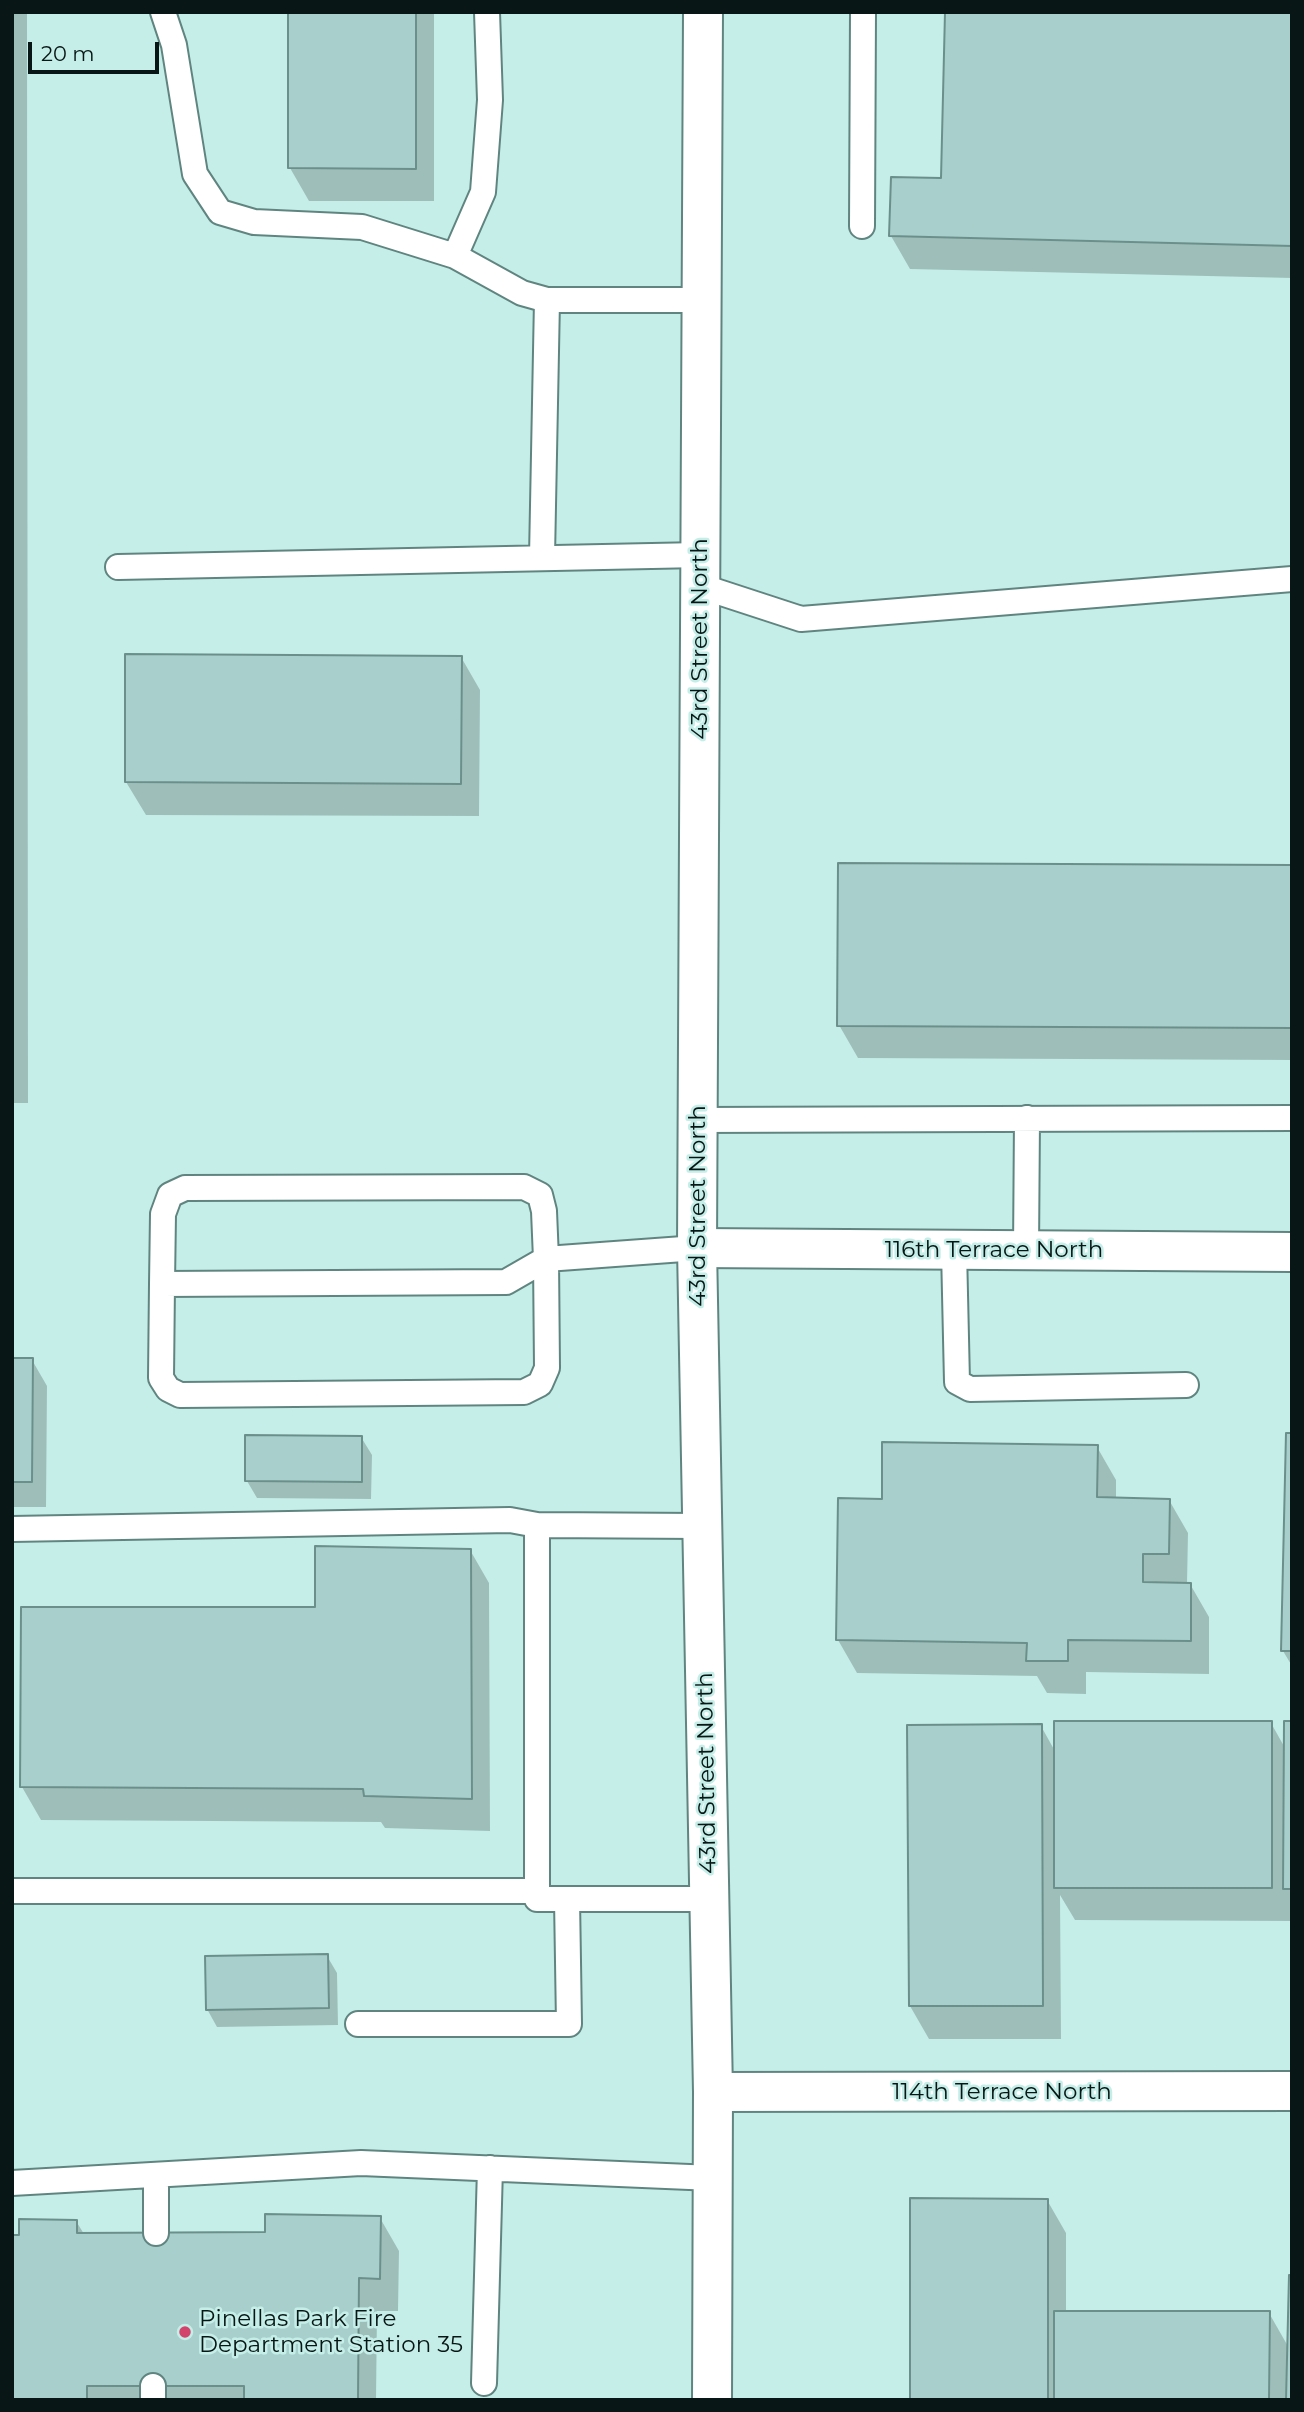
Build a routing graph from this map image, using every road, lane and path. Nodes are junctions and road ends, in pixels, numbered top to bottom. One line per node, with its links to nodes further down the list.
1 (163, 12): 6 (lane)
2 (487, 12): 6 (lane)
3 (704, 12): 8 (street, 43rd Street North)
4 (863, 12): 5 (lane)
5 (862, 226)
6 (455, 256): 7 (lane)
7 (547, 300): 8 (lane); 9 (lane)
8 (702, 300): 11 (street, 43rd Street North)
9 (542, 557): 10 (lane); 11 (lane)
10 (118, 567)
11 (700, 571): 12 (lane); 15 (street, 43rd Street North)
12 (1292, 579)
13 (1027, 1118): 14 (lane); 15 (lane); 18 (lane)
14 (1292, 1118)
15 (697, 1120): 16 (street, 43rd Street North)
16 (696, 1248): 17 (street, 116th Terrace North); 20 (lane); 24 (street, 43rd Street North)
17 (954, 1250): 18 (street, 116th Terrace North); 22 (lane)
18 (1026, 1251): 19 (street, 116th Terrace North)
19 (1292, 1252)
20 (546, 1259): 21 (lane); 21 (lane); 21 (lane)
21 (162, 1284)
22 (1186, 1385)
23 (537, 1525): 24 (lane); 25 (lane); 27 (lane)
24 (702, 1526): 29 (street, 43rd Street North)
25 (12, 1529)
26 (12, 1891): 27 (lane)
27 (537, 1891): 28 (lane)
28 (567, 1899): 29 (lane); 30 (lane)
29 (709, 1899): 32 (street, 43rd Street North)
30 (358, 2024)
31 (1292, 2091): 32 (street, 114th Terrace North)
32 (713, 2092): 35 (street, 43rd Street North)
33 (490, 2168): 34 (lane); 35 (lane); 38 (lane)
34 (156, 2175): 36 (lane); 37 (lane)
35 (713, 2178): 39 (street, 43rd Street North)
36 (12, 2183)
37 (156, 2232)
38 (484, 2383)
39 (712, 2400)

